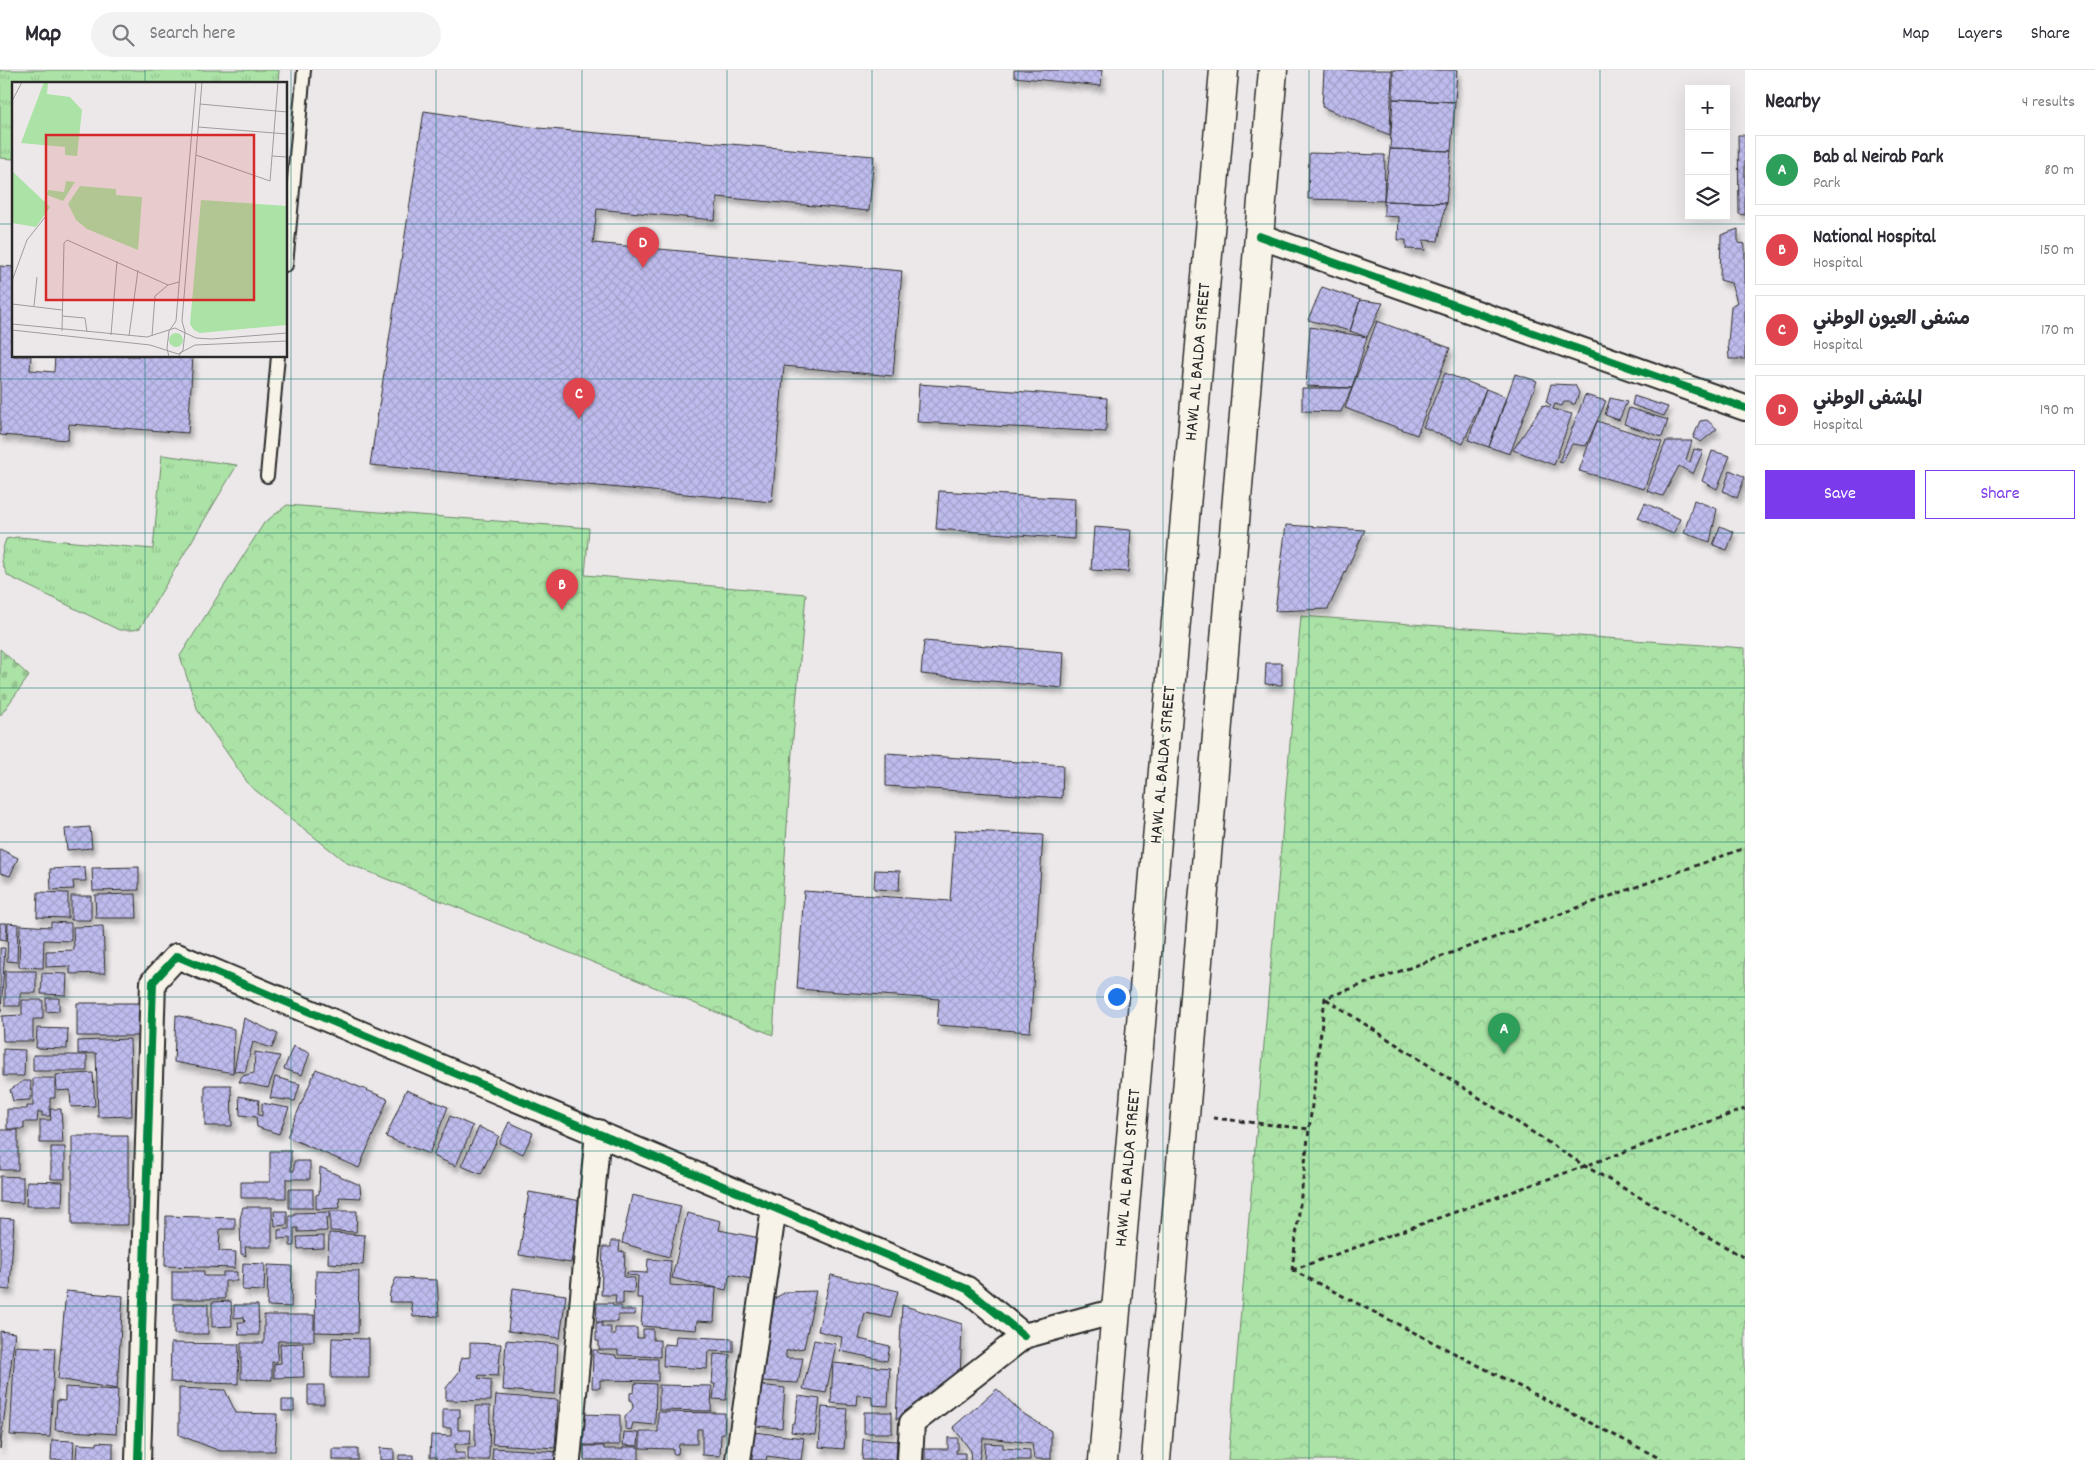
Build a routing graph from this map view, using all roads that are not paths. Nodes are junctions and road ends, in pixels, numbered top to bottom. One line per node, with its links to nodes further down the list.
1 (304, 70): 5 (lane)
2 (1224, 70): 11 (main road, HAWL AL BALDA STREET)
3 (1273, 70): 4 (main road)
4 (1259, 236): 7 (street); 18 (main road)
5 (288, 243)
6 (278, 358): 8 (lane)
7 (1745, 408)
8 (267, 476)
9 (598, 1132): 10 (street); 13 (street); 14 (street)
10 (774, 1207): 12 (street); 15 (street)
11 (1116, 1311): 12 (street); 17 (main road, HAWL AL BALDA STREET)
12 (1024, 1336): 16 (street)
13 (138, 1460)
14 (568, 1460)
15 (738, 1460)
16 (910, 1460)
17 (1104, 1460)
18 (1156, 1460)

